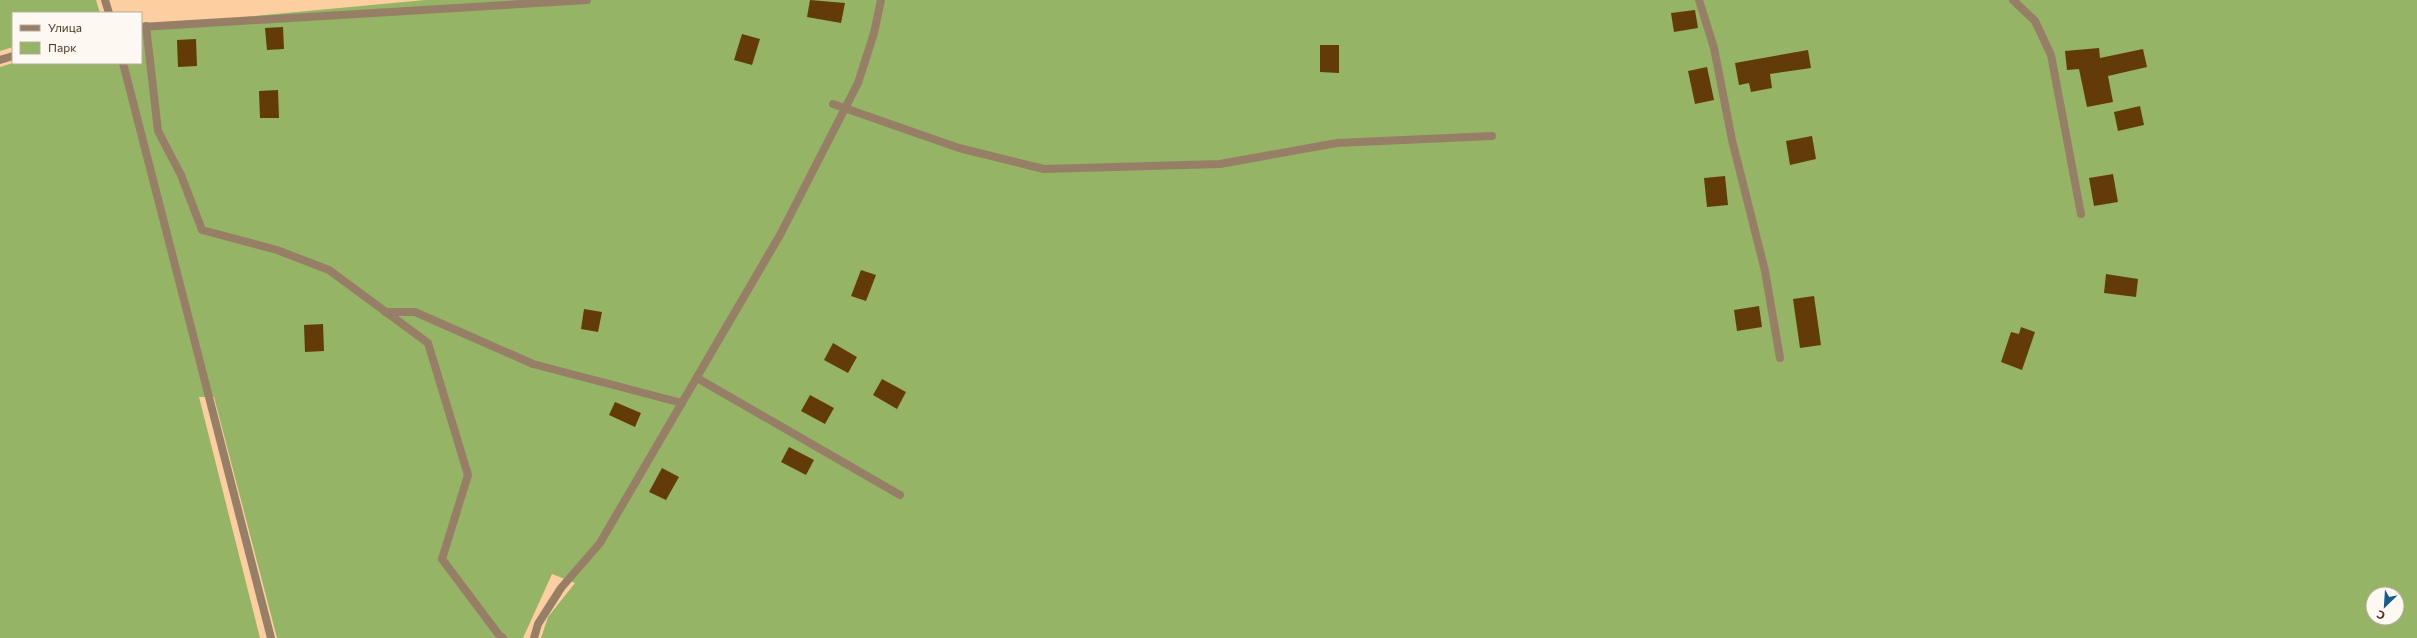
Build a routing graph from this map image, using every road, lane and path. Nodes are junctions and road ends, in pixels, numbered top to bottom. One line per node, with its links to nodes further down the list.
1 (105, 0): 6 (street)
2 (586, 0): 7 (street)
3 (881, 0): 12 (street)
4 (1699, 0): 16 (street)
5 (2013, 0): 14 (street)
6 (109, 12)
7 (144, 26): 15 (street)
8 (12, 56): 9 (street)
9 (0, 60)
10 (123, 64): 20 (street)
11 (833, 104): 12 (street)
12 (845, 109): 13 (street); 17 (street)
13 (1492, 136)
14 (2081, 214)
15 (386, 312): 18 (street); 21 (street)
16 (1780, 358)
17 (696, 378): 18 (street); 19 (street)
18 (682, 403): 22 (street)
19 (900, 495)
20 (271, 638)
21 (503, 638)
22 (534, 638)

